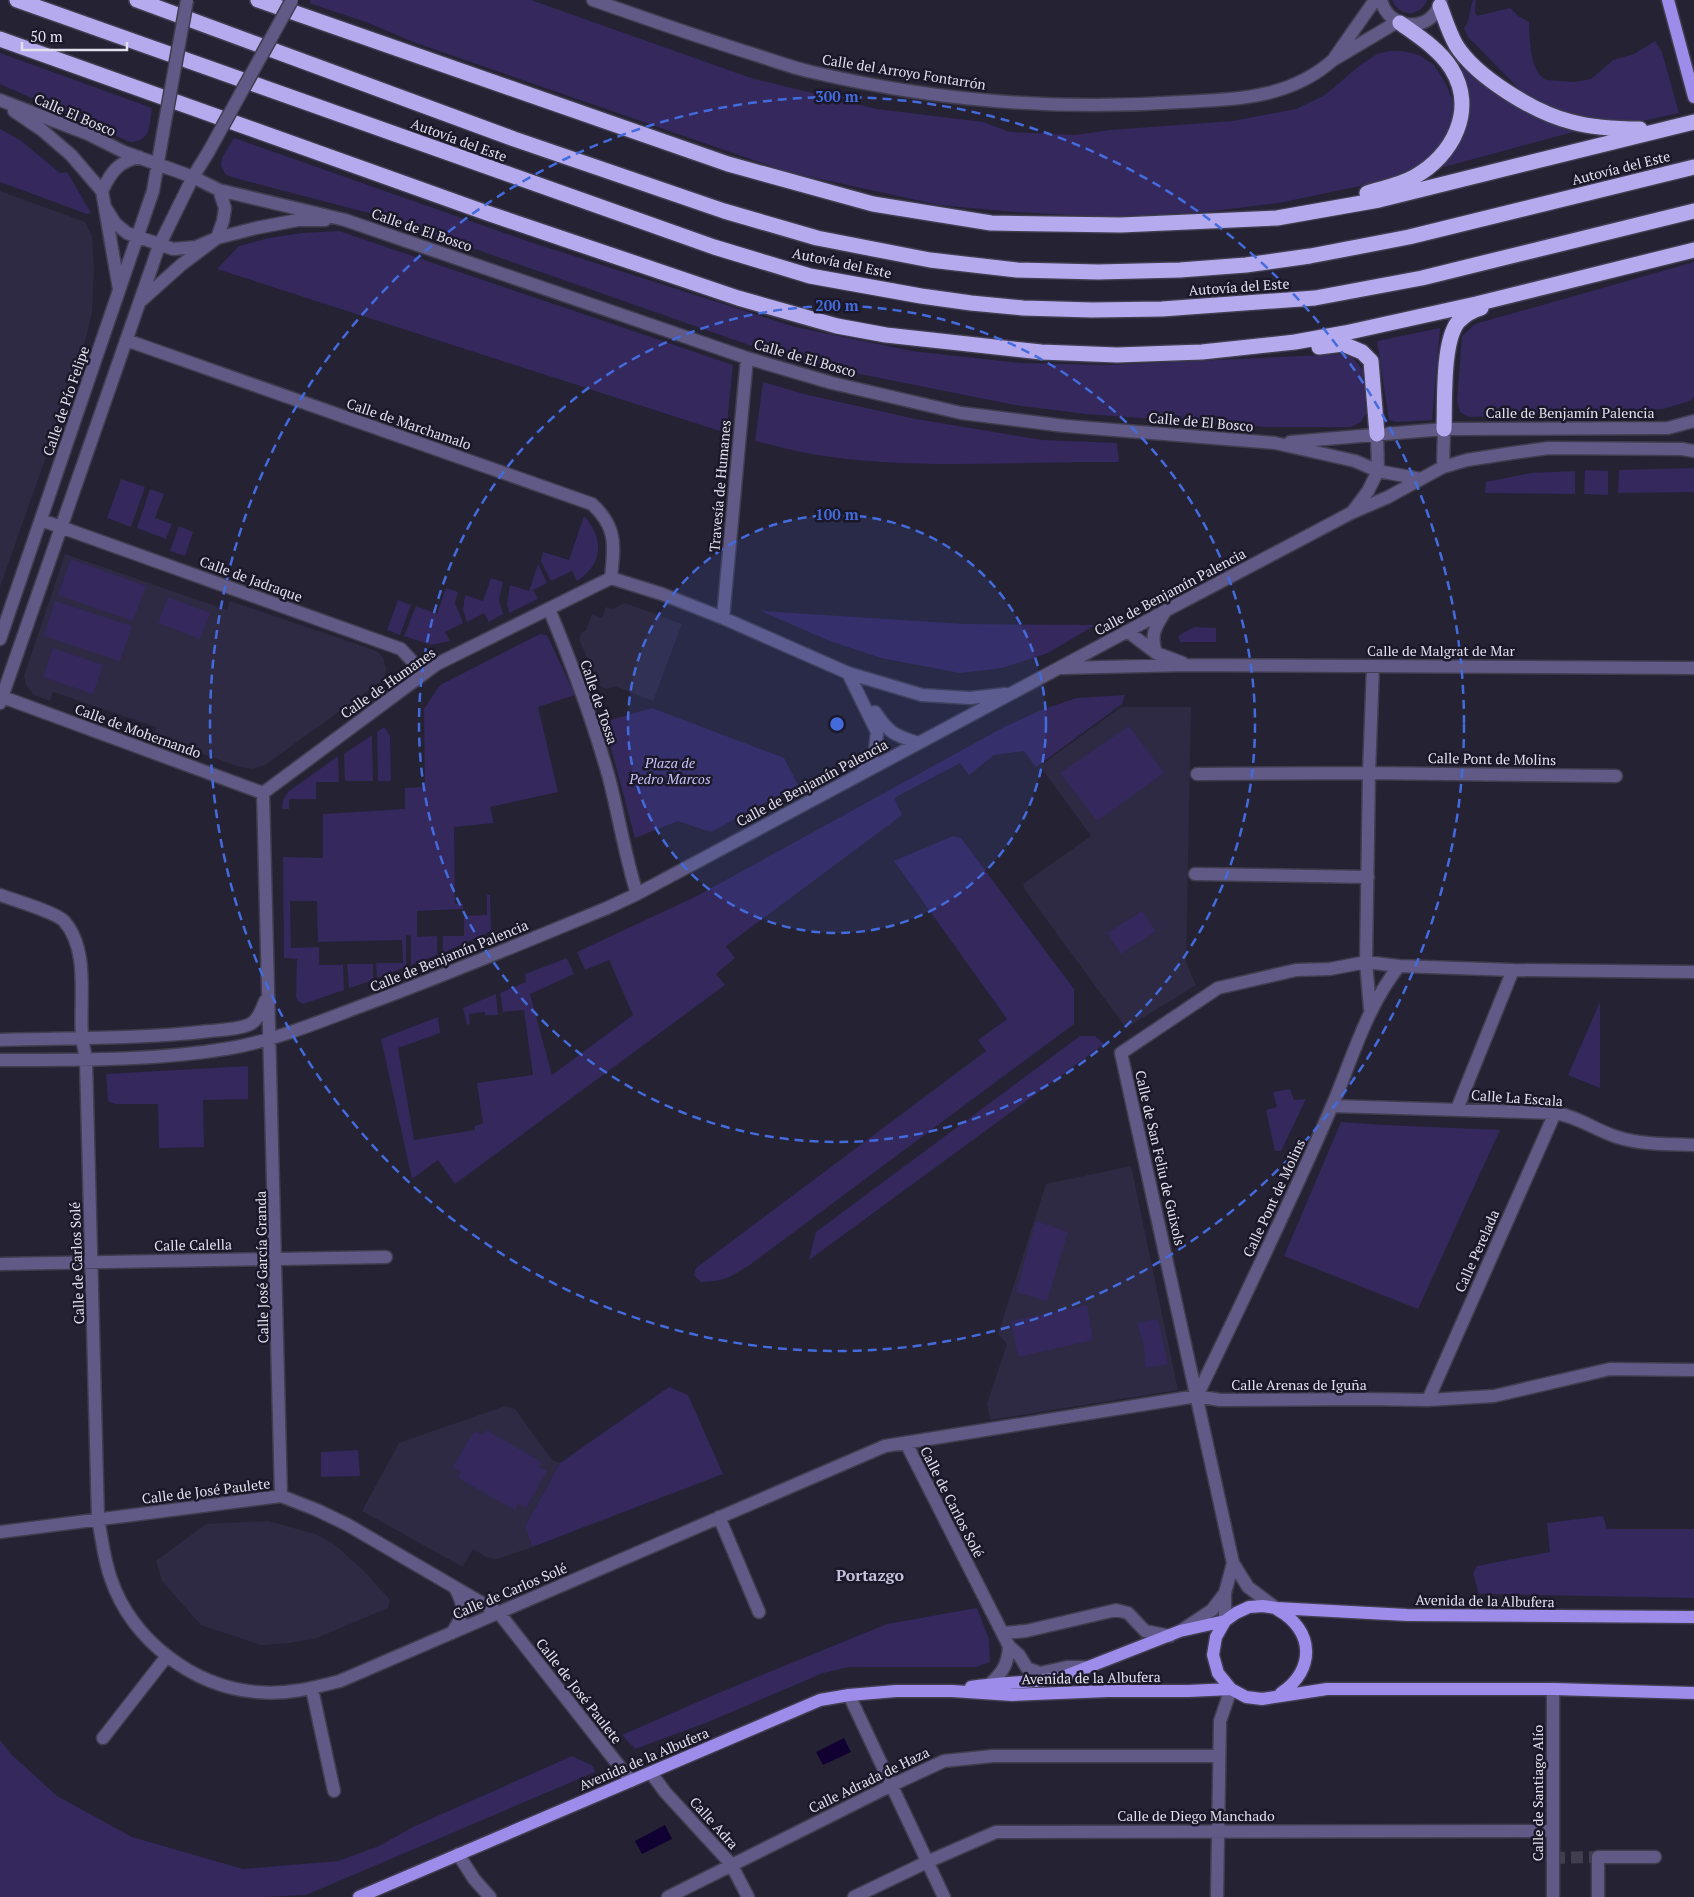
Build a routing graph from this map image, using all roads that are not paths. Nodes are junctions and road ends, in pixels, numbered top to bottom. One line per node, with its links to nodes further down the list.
1 (16, 0): 25 (highway, Autovía del Este)
2 (137, 0): 20 (highway, Autovía del Este)
3 (187, 0): 19 (street, Calle de Pío Felipe, bridge)
4 (258, 0): 26 (highway)
5 (292, 0): 21 (street, bridge)
6 (593, 0): 13 (street, Calle del Arroyo Fontarrón)
7 (1375, 0): 13 (street, Calle del Arroyo Fontarrón)
8 (1381, 0): 11 (street)
9 (1668, 0): 14 (main road)
10 (1440, 3): 11 (street); 17 (highway)
11 (1399, 22): 13 (street, Calle del Arroyo Fontarrón); 26 (highway)
12 (0, 39): 36 (highway)
13 (1333, 60)
14 (1694, 97)
15 (0, 100): 18 (street, Calle El Bosco); 22 (street, Calle El Bosco)
16 (1694, 122): 17 (highway)
17 (1661, 130): 26 (highway)
18 (139, 157): 19 (street); 22 (street)
19 (158, 164): 21 (street); 28 (street, Calle de Pío Felipe)
20 (1694, 166)
21 (193, 177): 23 (street); 30 (street)
22 (102, 190): 24 (street, Calle de Pío Felipe)
23 (219, 190): 27 (street, Calle de El Bosco); 29 (street)
24 (105, 207): 28 (street, Calle de Pío Felipe); 33 (street, Calle de Pío Felipe)
25 (1694, 210)
26 (1277, 218)
27 (345, 220): 29 (street, Calle de El Bosco); 37 (street, Calle de El Bosco)
28 (137, 237): 30 (street, Calle de Pío Felipe); 33 (street, Calle de Pío Felipe)
29 (217, 238): 30 (street, Calle de Pío Felipe); 34 (street)
30 (159, 246): 34 (street)
31 (1694, 250): 32 (highway)
32 (1593, 276): 36 (highway); 39 (highway)
33 (119, 291): 47 (street, Calle de Pío Felipe)
34 (141, 300): 35 (street)
35 (126, 340): 48 (street); 49 (street, Calle de Marchamalo)
36 (1202, 352): 40 (highway)
37 (748, 358): 41 (street, Calle de El Bosco); 52 (street, Travesía de Humanes)
38 (1694, 421): 39 (street, Calle de Benjamín Palencia)
39 (1444, 429): 40 (street, Calle de Benjamín Palencia); 43 (street)
40 (1377, 434): 41 (street, Calle de El Bosco); 44 (street, Calle de Benjamín Palencia)
41 (1275, 443): 44 (street, Calle de El Bosco)
42 (1694, 451): 43 (street, Calle de Benjamín Palencia)
43 (1443, 467): 45 (street, Calle de Benjamín Palencia)
44 (1378, 471): 45 (street); 46 (street, Calle de Benjamín Palencia)
45 (1421, 479): 46 (street, Calle de Benjamín Palencia)
46 (1351, 513): 51 (street, Calle de Benjamín Palencia)
47 (41, 520): 48 (street); 54 (street, Calle de Pío Felipe)
48 (61, 528): 60 (street, Calle de Jadraque); 63 (street)
49 (611, 578): 50 (street, Calle de Humanes); 52 (street)
50 (549, 609): 60 (street, Calle de Humanes); 72 (street, Calle de Tossa)
51 (1167, 610): 53 (street, Calle de Benjamín Palencia); 55 (street)
52 (723, 618): 61 (street)
53 (1127, 632): 55 (street); 58 (street, Calle de Benjamín Palencia)
54 (0, 639)
55 (1156, 653): 56 (street)
56 (1187, 665): 57 (street, Calle de Malgrat de Mar); 58 (street, Calle de Malgrat de Mar)
57 (1373, 666): 59 (street, Calle de Malgrat de Mar); 66 (street, Calle Pont de Molins)
58 (1059, 668): 62 (street, Calle de Benjamín Palencia)
59 (1694, 668)
60 (423, 673): 69 (street, Calle de Humanes)
61 (848, 673): 62 (street); 64 (street); 65 (street)
62 (1012, 693): 64 (street, Calle de Benjamín Palencia)
63 (1, 699): 69 (street, Calle de Mohernando)
64 (918, 743): 65 (street, Calle de Benjamín Palencia)
65 (862, 773): 72 (street, Calle de Benjamín Palencia)
66 (1369, 773): 67 (street, Calle Pont de Molins); 68 (street, Calle Pont de Molins); 71 (street, Calle Pont de Molins)
67 (1197, 774)
68 (1616, 776)
69 (264, 792): 78 (street)
70 (1195, 874): 71 (street)
71 (1368, 877): 74 (street, Calle Pont de Molins)
72 (637, 894): 82 (street, Calle de Benjamín Palencia)
73 (0, 895): 81 (street, Calle de Carlos Solé)
74 (1366, 962): 75 (street, Calle de San Feliu de Guixols); 79 (street, Calle Pont de Molins); 95 (street, Calle de San Feliu de Guixols)
75 (1399, 966): 76 (street); 79 (street, Calle Pont de Molins)
76 (1513, 970): 77 (street); 87 (street)
77 (1694, 972)
78 (268, 994): 80 (street); 82 (street)
79 (1370, 1010): 86 (street, Calle Pont de Molins)
80 (251, 1024): 81 (street); 82 (street)
81 (82, 1037): 83 (street); 85 (street, Calle de Carlos Solé)
82 (269, 1038): 85 (street, Calle de Benjamín Palencia); 91 (street, Calle José García Granda)
83 (0, 1040)
84 (0, 1060): 85 (street, Calle de Benjamín Palencia)
85 (86, 1060): 92 (street, Calle de Carlos Solé)
86 (1332, 1106): 87 (street, Calle La Escala); 95 (street, Calle Pont de Molins)
87 (1456, 1109): 88 (street, Calle La Escala)
88 (1554, 1113): 89 (street, Calle La Escala); 96 (street, Calle Perelada)
89 (1694, 1146)
90 (386, 1257): 91 (street, Calle Calella)
91 (277, 1258): 92 (street, Calle Calella); 98 (street, Calle José García Granda)
92 (92, 1262): 93 (street, Calle Calella); 100 (street, Calle de Carlos Solé)
93 (0, 1264)
94 (1694, 1370): 96 (street, Calle Arenas de Iguña)
95 (1197, 1396): 96 (street, Calle Arenas de Iguña); 97 (street, Calle Arenas de Iguña); 102 (street, Calle de San Feliu de Guixols)
96 (1428, 1400)
97 (906, 1443): 99 (street, Calle de Carlos Solé); 111 (street, Calle de Carlos Solé)
98 (281, 1496): 100 (street, Calle de José Paulete); 103 (street, Calle de José Paulete)
99 (719, 1517): 106 (street); 107 (street, Calle de Carlos Solé)
100 (98, 1519): 101 (street, Calle de José Paulete); 114 (street, Calle de Carlos Solé)
101 (0, 1532)
102 (1233, 1562): 104 (street, Calle de San Feliu de Guixols); 105 (street, Calle de San Feliu de Guixols)
103 (453, 1586): 107 (street, Calle de José Paulete); 110 (street)
104 (1225, 1593): 109 (street, Calle de San Feliu de Guixols); 112 (street, Calle de San Feliu de Guixols)
105 (1276, 1608): 108 (main road, Avenida de la Albufera); 109 (main road, Avenida de la Albufera); 123 (main road)
106 (759, 1612)
107 (499, 1613): 110 (street, Calle de Carlos Solé); 127 (street, Calle de José Paulete)
108 (1694, 1617)
109 (1225, 1621): 112 (main road, Avenida de la Albufera); 118 (main road)
110 (452, 1633): 117 (street, Calle de Carlos Solé)
111 (1002, 1633): 112 (street); 113 (street, Calle de Carlos Solé)
112 (1175, 1634): 115 (main road, Avenida de la Albufera)
113 (1009, 1646): 115 (street, Calle de Carlos Solé); 116 (street)
114 (167, 1656): 117 (street, Calle de Carlos Solé); 124 (street)
115 (1092, 1666): 116 (main road, Avenida de la Albufera)
116 (990, 1684): 120 (main road, Avenida de la Albufera)
117 (312, 1688): 129 (street)
118 (1231, 1689): 120 (main road, Avenida de la Albufera); 123 (main road, Avenida de la Albufera); 125 (street)
119 (1553, 1689): 121 (main road, Avenida de la Albufera); 123 (main road, Avenida de la Albufera); 131 (street, Calle de Santiago Alío)
120 (952, 1691): 122 (main road, Avenida de la Albufera)
121 (1694, 1693)
122 (849, 1695): 126 (main road, Avenida de la Albufera); 128 (street)
123 (1279, 1695)
124 (103, 1738)
125 (1219, 1756): 128 (street, Calle Adrada de Haza); 130 (street)
126 (651, 1773): 127 (main road, Avenida de la Albufera); 135 (street, Calle Adra)
127 (631, 1781): 132 (main road, Avenida de la Albufera)
128 (892, 1785): 134 (street); 135 (street, Calle Adrada de Haza)
129 (334, 1791)
130 (1219, 1831): 131 (street, Calle de Diego Manchado); 134 (street, Calle de Diego Manchado); 142 (street)
131 (1553, 1831): 143 (street, Calle de Santiago Alío)
132 (458, 1854): 136 (main road, Avenida de la Albufera); 137 (street)
133 (1655, 1856): 144 (street)
134 (927, 1862): 140 (street, Calle de Diego Manchado); 141 (street)
135 (731, 1864): 138 (street, Calle Adrada de Haza); 139 (street, Calle Adra)
136 (359, 1897)
137 (490, 1897)
138 (668, 1897)
139 (748, 1897)
140 (854, 1897)
141 (944, 1897)
142 (1216, 1897)
143 (1553, 1897)
144 (1598, 1897)

